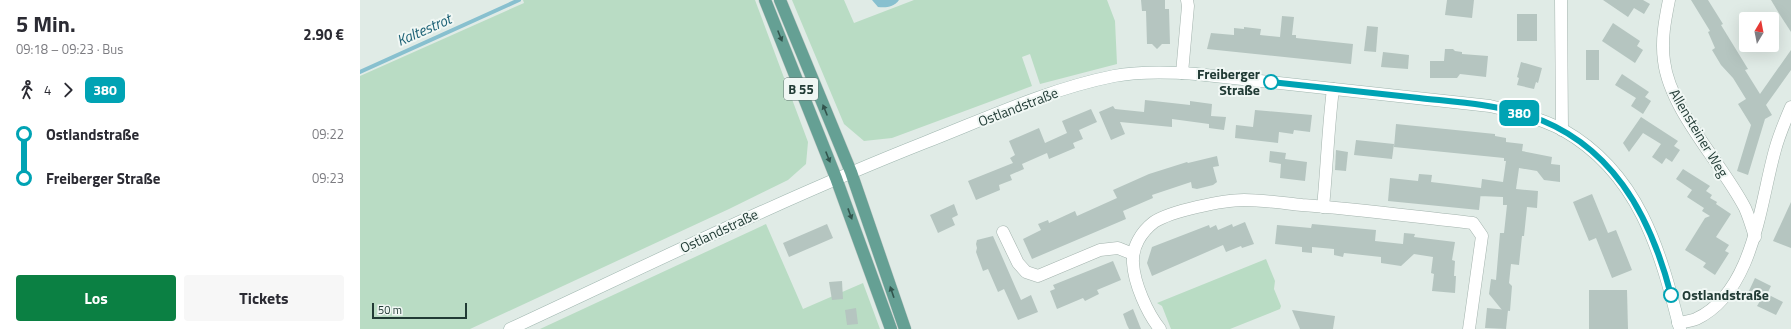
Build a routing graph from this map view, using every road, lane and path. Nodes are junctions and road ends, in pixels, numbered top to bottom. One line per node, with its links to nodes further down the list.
1 (765, 0): 11 (main road, B 55, one-way to 11)
2 (780, 0): 10 (main road, B 55, one-way to 2)
3 (1187, 0): 6 (street)
4 (1561, 0): 9 (street)
5 (1669, 0): 14 (street, Allensteiner Weg)
6 (1182, 73): 7 (street, Ostlandstraße); 10 (street, Ostlandstraße)
7 (1333, 89): 9 (street, Ostlandstraße); 12 (street)
8 (1791, 107): 14 (street)
9 (1562, 130): 16 (street, Ostlandstraße)
10 (851, 172): 11 (street, Ostlandstraße); 19 (main road, B 55, one-way to 10)
11 (836, 178): 17 (street, Ostlandstraße); 18 (main road, B 55, one-way to 18)
12 (1323, 207): 15 (street); 21 (street)
13 (1003, 232): 15 (street)
14 (1755, 237): 16 (street)
15 (1132, 254): 20 (street)
16 (1679, 326)
17 (510, 329)
18 (891, 329)
19 (905, 329)
20 (1160, 329)
21 (1469, 329)

